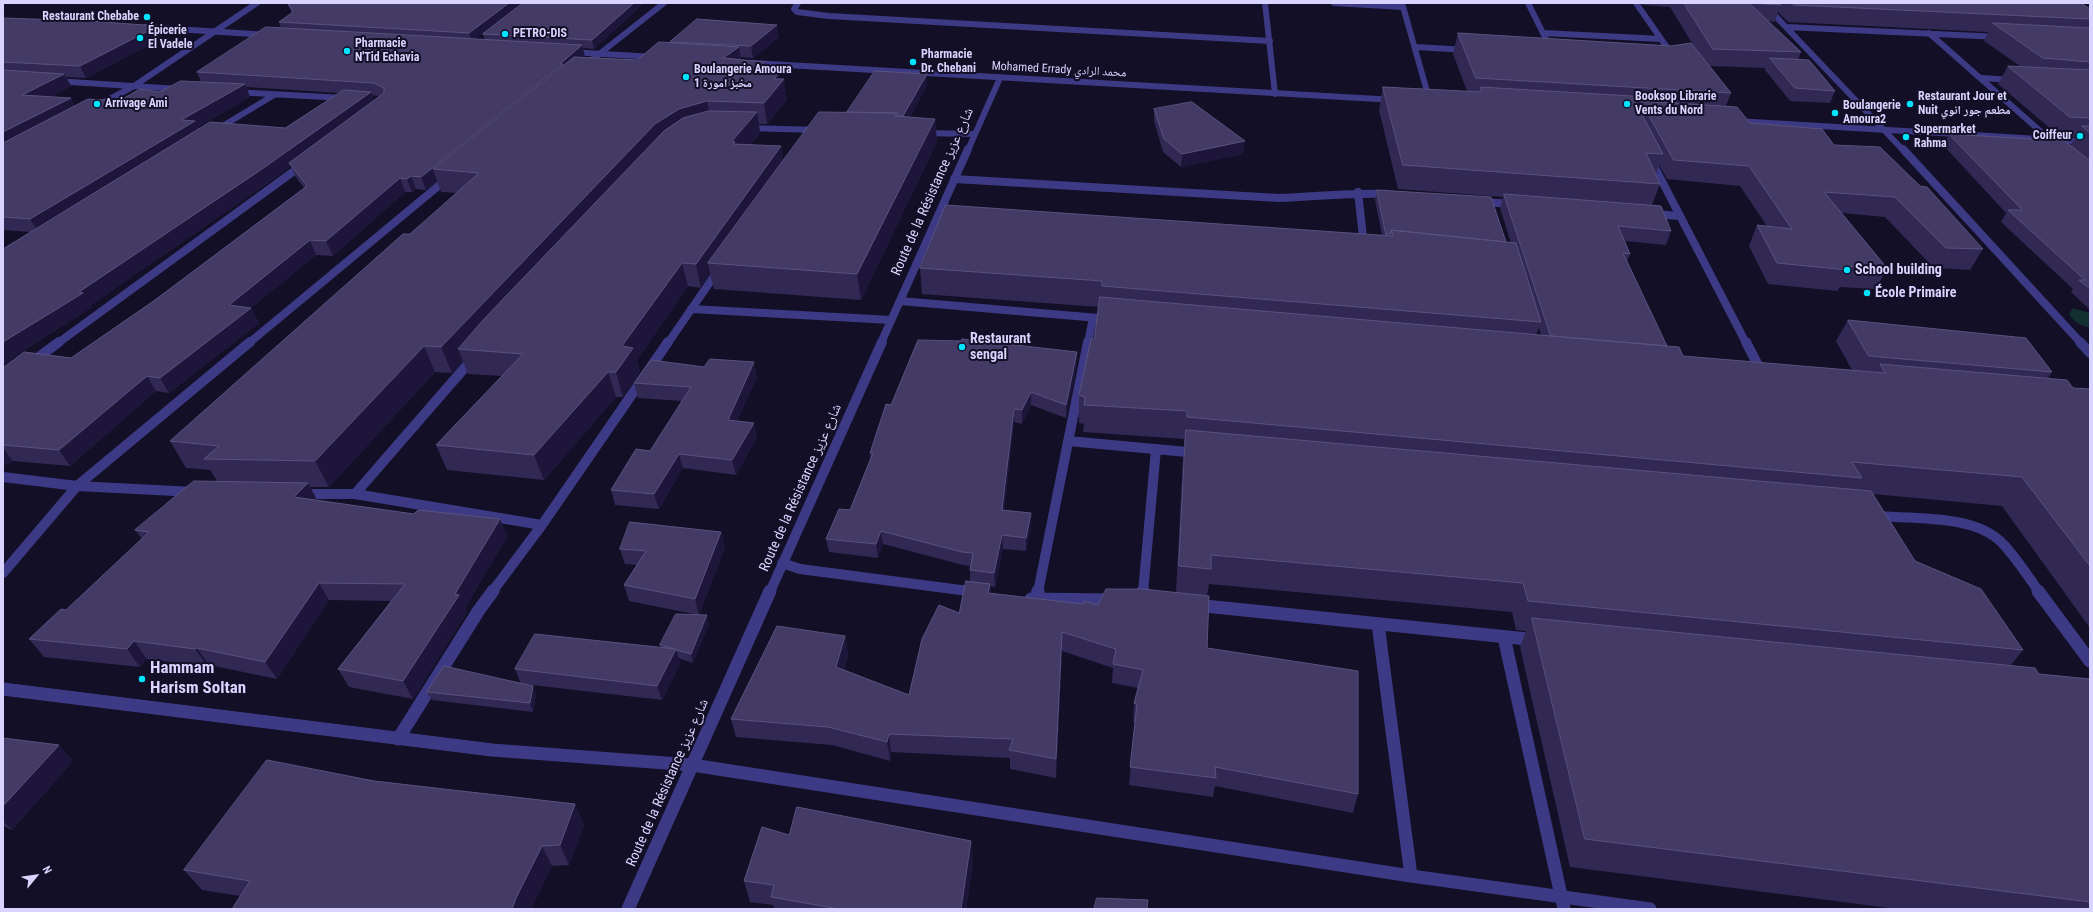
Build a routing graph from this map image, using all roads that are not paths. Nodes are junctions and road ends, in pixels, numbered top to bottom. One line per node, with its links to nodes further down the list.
1 (257, 3): 12 (street)
2 (664, 3): 23 (street)
3 (798, 3): 18 (street)
4 (1265, 3): 18 (street)
5 (1334, 3): 9 (street)
6 (1528, 3): 13 (street)
7 (1636, 3): 17 (street)
8 (1763, 3): 11 (street)
9 (1403, 5): 20 (street)
10 (136, 27): 12 (street)
11 (1786, 27): 14 (street); 45 (street)
12 (214, 32): 15 (street); 32 (street)
13 (1543, 33): 17 (street); 19 (street)
14 (1929, 33): 16 (street); 29 (street)
15 (274, 35)
16 (2006, 37)
17 (1660, 39): 25 (street)
18 (1270, 41): 35 (street)
19 (1549, 44)
20 (1416, 47): 21 (street); 40 (street)
21 (1478, 51)
22 (559, 52): 23 (street)
23 (598, 54): 24 (street); 27 (street)
24 (661, 58)
25 (1668, 62)
26 (748, 63): 28 (street, Mohamed Errady محمد الرادي)
27 (574, 74)
28 (1000, 78): 35 (street, Mohamed Errady محمد الرادي); 47 (street, Route de la Résistance شارع عزيز)
29 (1981, 78): 31 (street); 49 (street)
30 (47, 80): 32 (street)
31 (2020, 80)
32 (134, 86): 33 (street); 42 (street)
33 (188, 89)
34 (227, 92): 36 (street)
35 (1275, 94): 38 (street, Mohamed Errady محمد الرادي)
36 (274, 95): 37 (street); 48 (street)
37 (354, 99)
38 (1399, 101)
39 (1422, 102): 40 (street)
40 (1430, 102): 41 (street)
41 (1438, 103)
42 (86, 112)
43 (1732, 120): 45 (street)
44 (735, 128): 50 (street)
45 (1882, 128): 49 (street); 71 (street)
46 (911, 132): 47 (street)
47 (974, 134): 56 (street, Route de la Résistance شارع عزيز)
48 (206, 136)
49 (2050, 140): 51 (street); 52 (street)
50 (808, 142)
51 (2090, 142)
52 (2062, 149)
53 (1648, 155): 62 (street)
54 (312, 157): 72 (street)
55 (457, 171): 78 (street)
56 (954, 179): 57 (street); 65 (street, Route de la Résistance شارع عزيز)
57 (1358, 192): 58 (street); 63 (street)
58 (1398, 195)
59 (1470, 201): 60 (street)
60 (1524, 205)
61 (1641, 213): 62 (street)
62 (1680, 216): 73 (street)
63 (1364, 248)
64 (726, 259): 66 (street)
65 (900, 301): 67 (street); 68 (street, Route de la Résistance شارع عزيز)
66 (691, 309): 68 (street); 83 (street)
67 (1093, 318): 69 (street); 74 (street)
68 (891, 320): 84 (street, Route de la Résistance شارع عزيز)
69 (1117, 320)
70 (481, 348): 81 (street)
71 (2090, 354)
72 (22, 369)
73 (1764, 376)
74 (1068, 441): 75 (street); 88 (street)
75 (1156, 449): 76 (street); 88 (street)
76 (1212, 454)
77 (3, 477): 78 (street)
78 (77, 486): 79 (street); 85 (street)
79 (204, 492)
80 (291, 493): 81 (street)
81 (355, 494): 83 (street)
82 (1868, 515): 93 (street)
83 (542, 525): 95 (street)
84 (782, 563): 86 (street); 96 (street, Route de la Résistance شارع عزيز)
85 (3, 573)
86 (989, 593)
87 (1020, 598): 88 (street)
88 (1036, 600)
89 (1181, 604): 90 (street)
90 (1378, 624): 91 (street); 97 (street)
91 (1504, 637): 92 (street); 98 (street)
92 (1551, 642)
93 (2090, 661)
94 (3, 689): 95 (street)
95 (398, 739): 96 (street)
96 (692, 766): 97 (street); 99 (street, Route de la Résistance شارع عزيز)
97 (1411, 876): 98 (street)
98 (1563, 903): 100 (street)
99 (628, 909)
100 (1650, 909)

